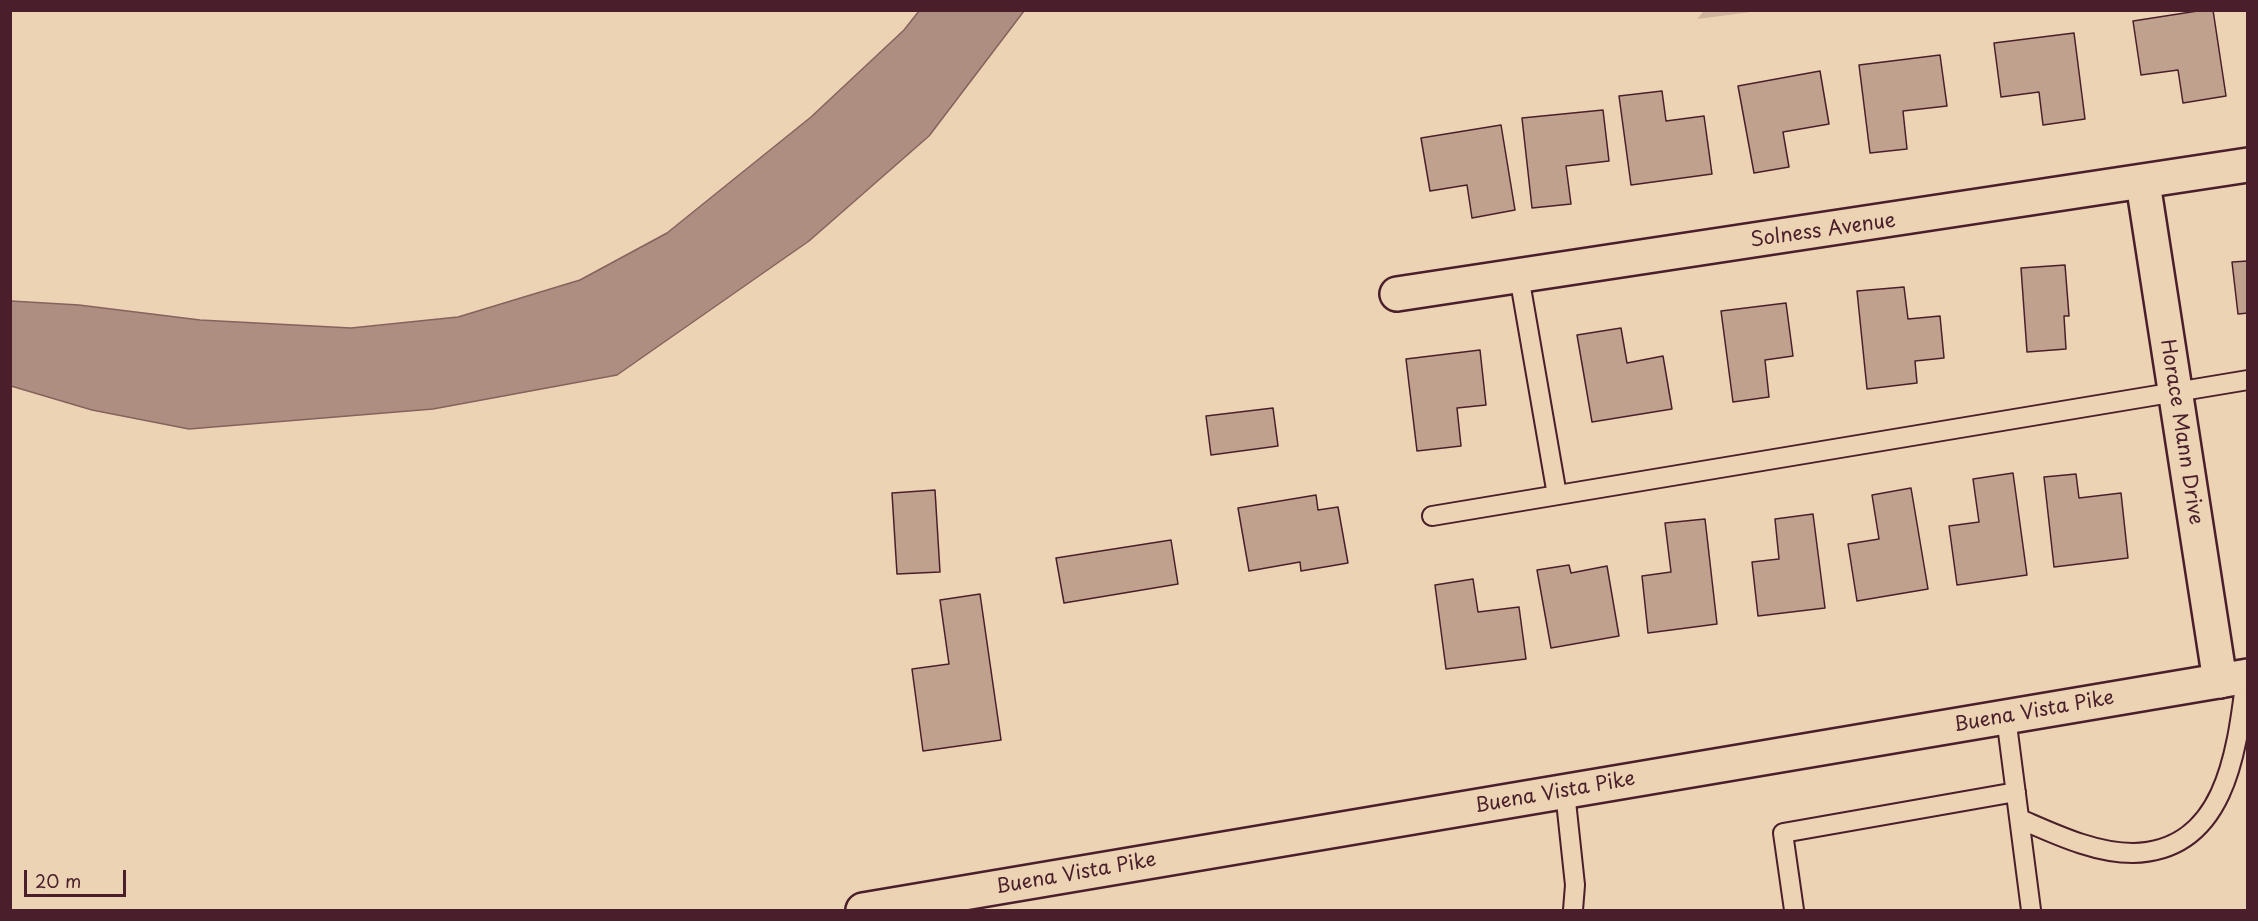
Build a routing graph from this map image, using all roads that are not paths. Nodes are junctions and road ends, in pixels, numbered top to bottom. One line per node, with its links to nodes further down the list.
1 (2247, 165): 2 (main road, Solness Avenue)
2 (2143, 183): 3 (main road, Solness Avenue); 6 (main road, Horace Mann Drive)
3 (1519, 276): 4 (main road, Solness Avenue); 7 (lane)
4 (1397, 294)
5 (2247, 381): 6 (lane)
6 (2175, 392): 7 (lane); 9 (main road, Horace Mann Drive)
7 (1557, 495): 8 (lane)
8 (1432, 516)
9 (2238, 678): 10 (main road, Buena Vista Pike); 13 (lane)
10 (2006, 717): 11 (main road, Buena Vista Pike); 12 (lane)
11 (1565, 792): 14 (main road, Buena Vista Pike); 15 (lane)
12 (2016, 792): 13 (lane); 16 (lane)
13 (2020, 819): 17 (lane)
14 (863, 910)
15 (1573, 910)
16 (1794, 910)
17 (2031, 910)

